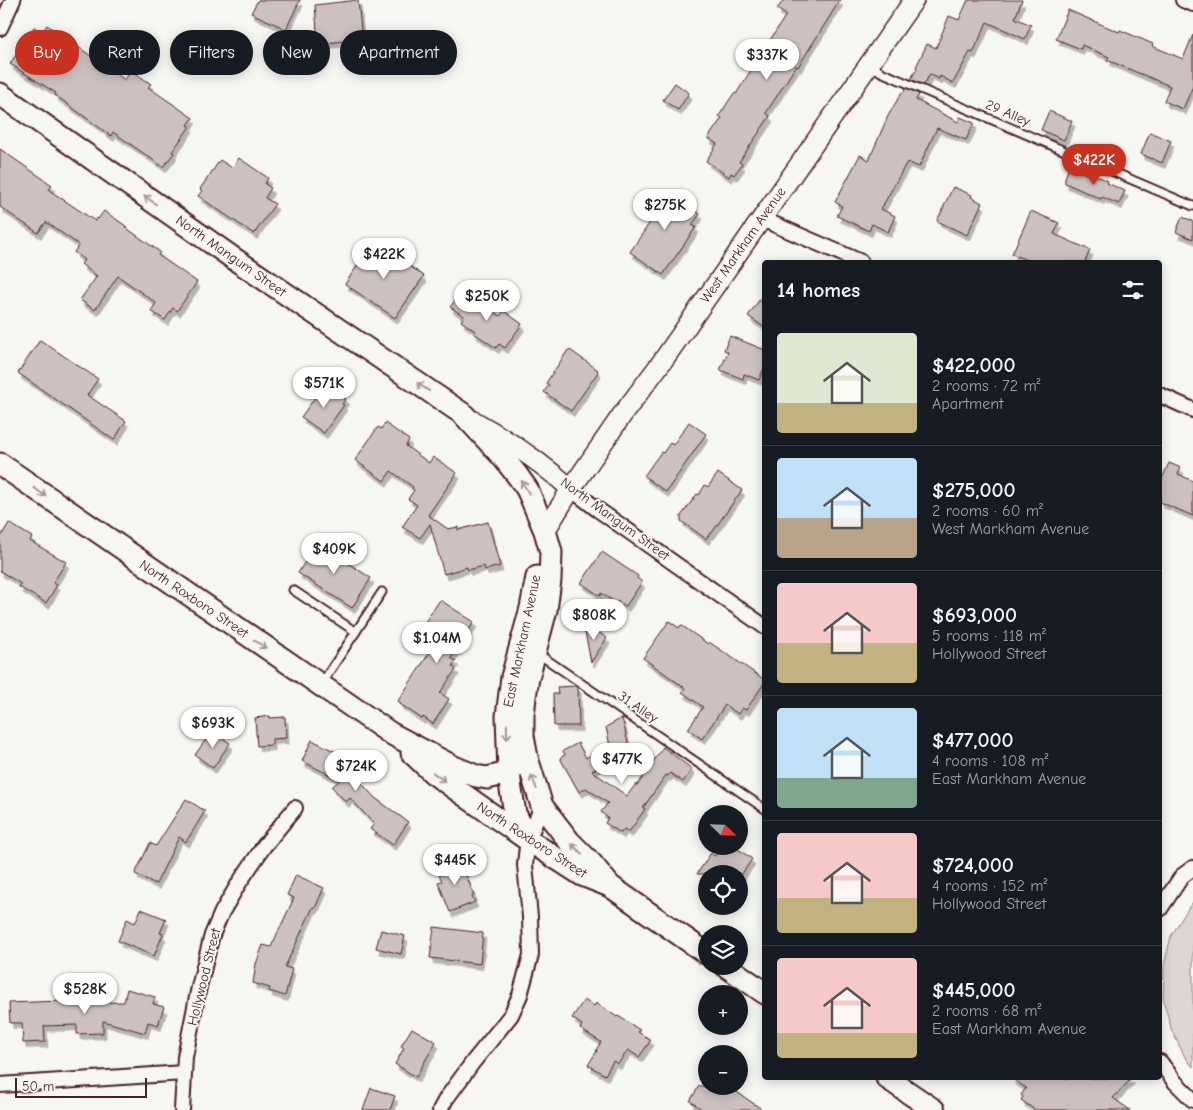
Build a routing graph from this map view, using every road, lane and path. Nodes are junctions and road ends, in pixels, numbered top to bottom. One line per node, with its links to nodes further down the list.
1 (13, 0): 5 (street)
2 (914, 0): 6 (street, West Markham Avenue)
3 (1184, 0): 4 (street)
4 (1193, 4)
5 (0, 28)
6 (869, 64): 8 (lane, 29 Alley); 9 (street, West Markham Avenue)
7 (0, 94): 13 (main road, North Mangum Street, one-way to 7)
8 (1193, 206)
9 (762, 219): 10 (street); 15 (street, West Markham Avenue)
10 (856, 260)
11 (1162, 396): 12 (street)
12 (1193, 410)
13 (464, 414): 15 (street, North Mangum Street); 16 (main road, North Mangum Street, one-way to 13)
14 (0, 464): 22 (main road, North Roxboro Street, one-way to 22)
15 (571, 489): 16 (street, East Markham Avenue); 19 (street, North Mangum Street)
16 (545, 531): 21 (main road, East Markham Avenue)
17 (293, 590): 20 (lane)
18 (382, 592): 20 (lane)
19 (762, 625)
20 (356, 632): 22 (lane)
21 (528, 649): 24 (main road, East Markham Avenue); 25 (main road, East Markham Avenue, one-way to 25); 27 (lane, 31 Alley)
22 (320, 685): 23 (main road, North Roxboro Street)
23 (390, 733): 25 (main road, North Roxboro Street); 29 (main road, North Roxboro Street, one-way to 29)
24 (527, 758): 25 (main road, North Roxboro Street); 26 (main road, East Markham Avenue, one-way to 24)
25 (508, 772): 29 (main road, East Markham Avenue)
26 (542, 806): 29 (street); 31 (main road, East Markham Avenue, one-way to 26)
27 (762, 806)
28 (295, 808): 37 (street, Hollywood Street)
29 (528, 840): 31 (main road, North Roxboro Street); 42 (street)
30 (1193, 868): 32 (street)
31 (610, 886): 33 (main road, North Roxboro Street)
32 (1162, 903)
33 (698, 947)
34 (739, 975): 35 (main road)
35 (762, 991)
36 (1162, 1068): 40 (street)
37 (184, 1073): 39 (street); 41 (street, Hollywood Street)
38 (890, 1080): 43 (main road)
39 (0, 1085)
40 (1193, 1100)
41 (182, 1110)
42 (440, 1110)
43 (934, 1110)

